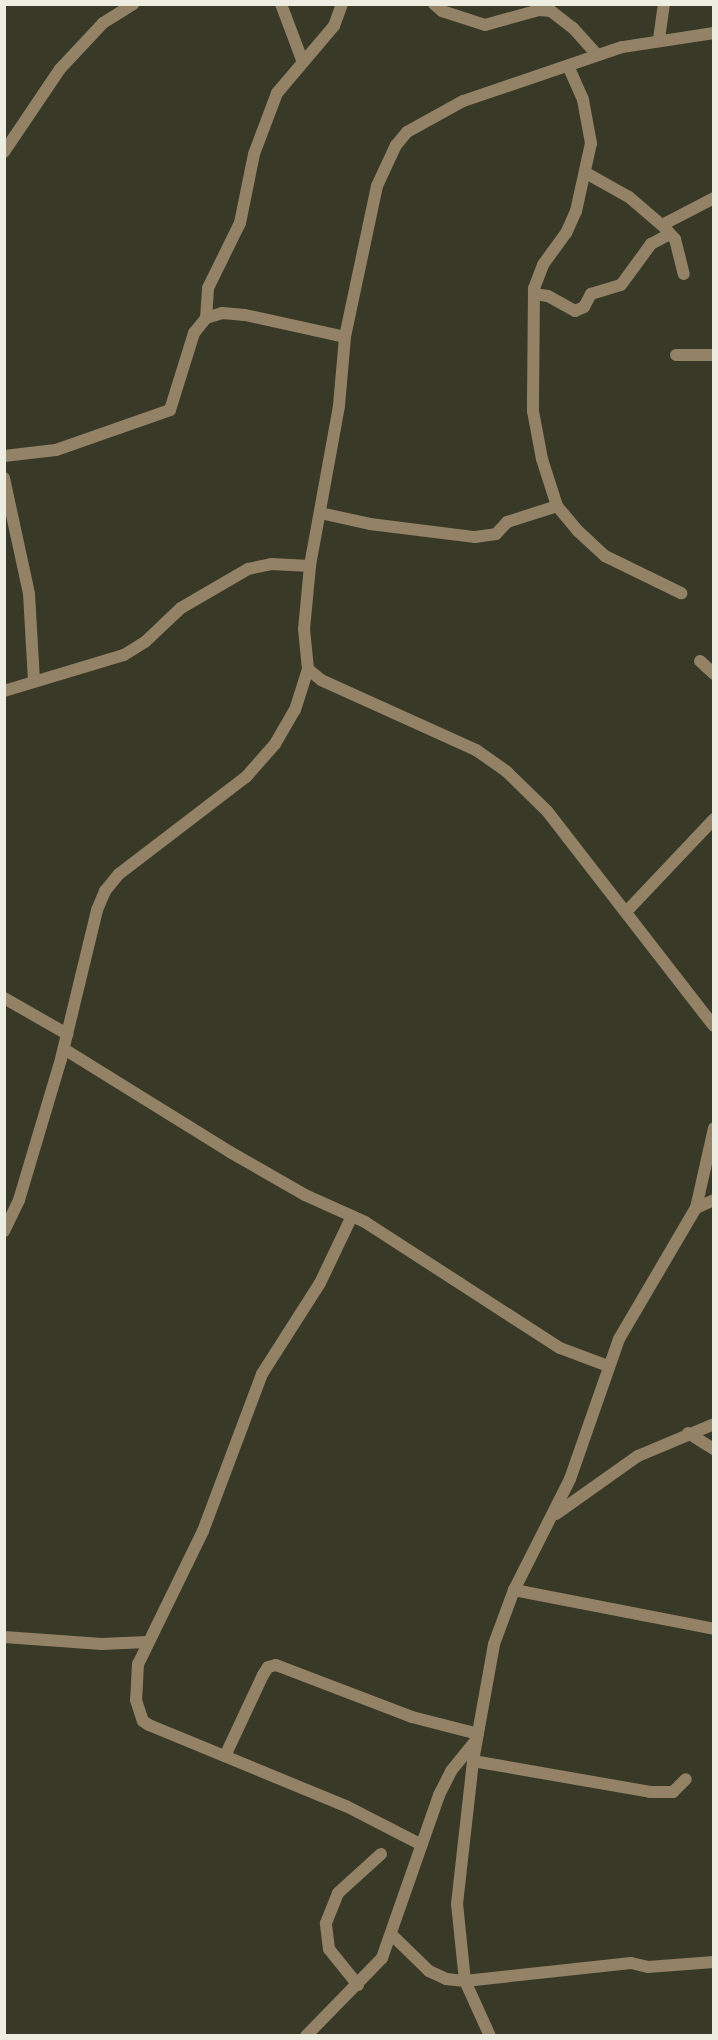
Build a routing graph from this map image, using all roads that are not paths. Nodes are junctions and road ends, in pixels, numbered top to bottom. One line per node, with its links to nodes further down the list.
1 (133, 4): 11 (street)
2 (281, 4): 9 (street)
3 (342, 4): 9 (street)
4 (434, 4): 8 (street)
5 (664, 4): 7 (street)
6 (714, 33): 7 (street)
7 (659, 39): 8 (street)
8 (597, 55): 10 (street)
9 (302, 60): 17 (street)
10 (569, 68): 12 (street); 18 (street)
11 (4, 152)
12 (586, 173): 14 (street); 16 (street)
13 (714, 198): 14 (street)
14 (666, 230): 15 (street); 16 (street)
15 (684, 274)
16 (534, 294): 23 (street)
17 (206, 318): 18 (street); 21 (street)
18 (345, 337): 24 (street)
19 (676, 355): 20 (street)
20 (714, 355)
21 (4, 456)
22 (4, 478): 30 (street)
23 (557, 506): 24 (street); 26 (street)
24 (320, 513): 25 (street)
25 (310, 566): 28 (street); 30 (street)
26 (681, 593)
27 (700, 662): 29 (street)
28 (308, 669): 33 (street); 36 (street)
29 (714, 674)
30 (34, 681): 31 (street)
31 (4, 691)
32 (714, 819): 33 (street)
33 (627, 912): 35 (street)
34 (4, 998): 36 (street)
35 (714, 1026)
36 (67, 1034): 37 (street)
37 (64, 1049): 41 (street); 42 (street)
38 (714, 1128): 40 (street)
39 (714, 1200): 40 (street)
40 (696, 1208): 43 (street)
41 (352, 1216): 43 (street); 51 (street)
42 (4, 1231)
43 (608, 1366): 47 (street)
44 (714, 1424): 45 (street)
45 (688, 1433): 46 (street); 47 (street)
46 (714, 1449)
47 (553, 1516): 48 (street)
48 (514, 1590): 49 (street); 52 (street)
49 (714, 1629)
50 (4, 1637): 51 (street)
51 (147, 1642): 53 (street)
52 (478, 1737): 53 (street); 54 (street); 56 (street)
53 (225, 1756): 56 (street)
54 (473, 1761): 55 (street); 60 (street)
55 (686, 1779)
56 (422, 1845): 58 (street)
57 (381, 1854): 61 (street)
58 (392, 1935): 60 (street); 61 (street)
59 (714, 1962): 60 (street)
60 (465, 1982): 63 (street)
61 (358, 1985): 62 (street)
62 (306, 2036)
63 (490, 2036)

